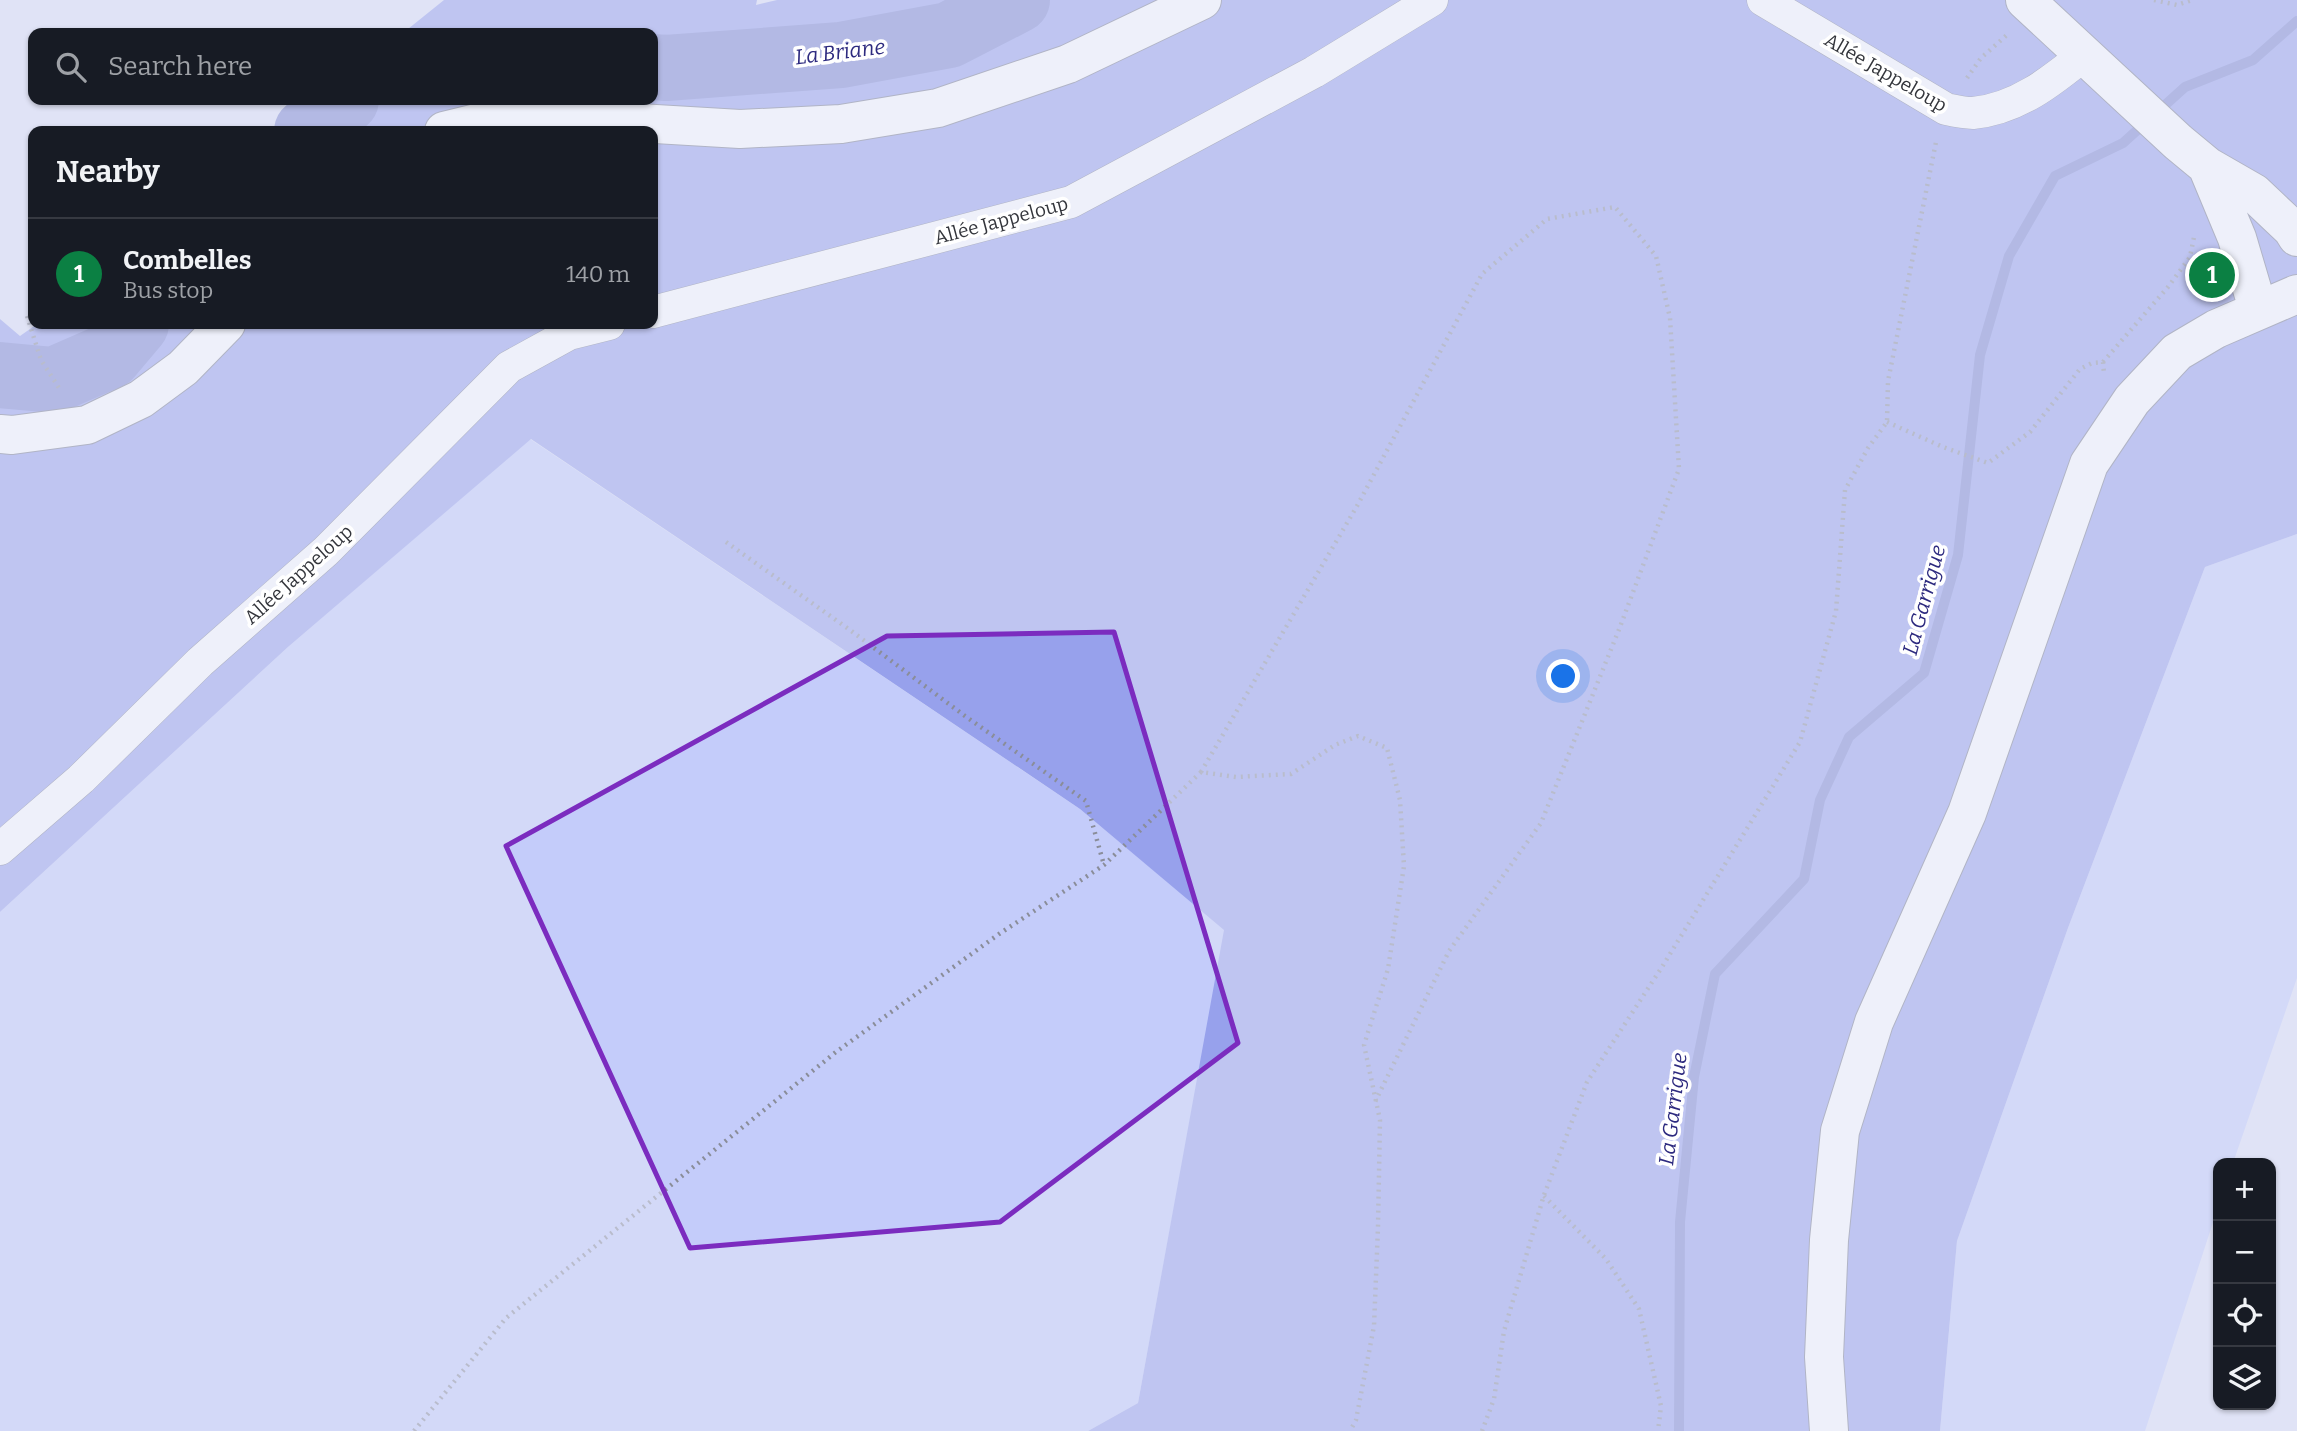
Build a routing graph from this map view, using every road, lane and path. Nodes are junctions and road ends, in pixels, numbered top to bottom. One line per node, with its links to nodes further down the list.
1 (1202, 0): 9 (main road)
2 (1432, 0): 15 (street, Allée Jappeloup)
3 (1763, 0): 8 (street, Allée Jappeloup)
4 (2154, 0): 5 (path)
5 (2192, 0)
6 (2028, 3): 7 (main road); 8 (path)
7 (2085, 54): 8 (street, Allée Jappeloup); 10 (main road)
8 (1946, 110): 24 (path)
9 (464, 126)
10 (2207, 166): 12 (main road); 14 (main road)
11 (2194, 234): 21 (path)
12 (2297, 237)
13 (2297, 294): 14 (main road)
14 (2258, 309): 36 (main road)
15 (658, 311)
16 (27, 316): 17 (path)
17 (28, 319)
18 (31, 329): 23 (path)
19 (221, 329): 25 (main road)
20 (589, 329): 28 (street, Allée Jappeloup)
21 (2103, 362)
22 (2092, 363): 24 (path)
23 (62, 392)
24 (1886, 422): 31 (path)
25 (0, 434)
26 (726, 542): 29 (path)
27 (1201, 772): 29 (path); 30 (path); 30 (path)
28 (0, 849)
29 (1104, 865): 32 (path)
30 (1374, 1103): 33 (path)
31 (1544, 1195): 34 (path); 35 (path)
32 (414, 1431)
33 (1350, 1431)
34 (1482, 1431)
35 (1658, 1431)
36 (1829, 1431)

